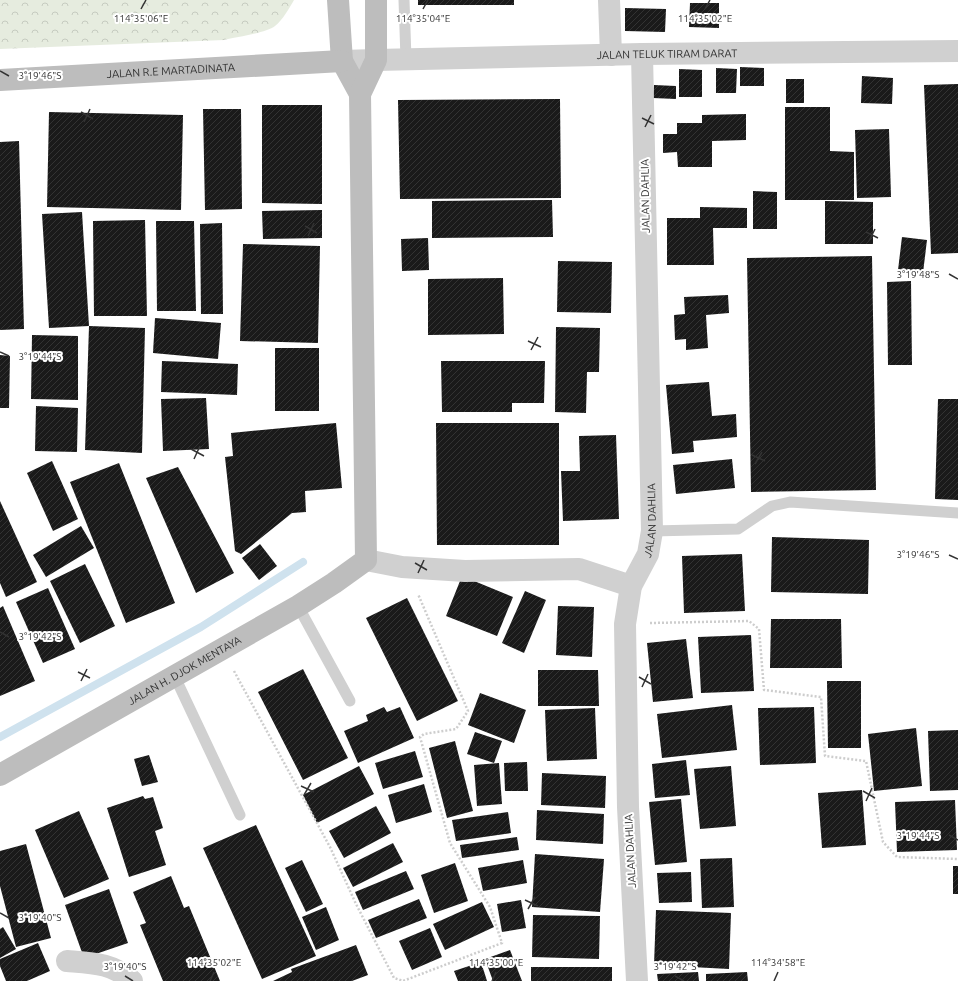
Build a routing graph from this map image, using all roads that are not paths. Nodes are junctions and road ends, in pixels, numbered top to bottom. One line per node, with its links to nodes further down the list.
1 (338, 0): 10 (main road)
2 (376, 0): 9 (main road)
3 (404, 0): 8 (lane)
4 (609, 0): 7 (street)
5 (958, 51): 6 (street, JALAN TELUK TIRAM DARAT)
6 (642, 54): 7 (street, JALAN TELUK TIRAM DARAT); 14 (street, JALAN DAHLIA)
7 (611, 55): 8 (street, JALAN TELUK TIRAM DARAT)
8 (406, 59): 9 (street, JALAN TELUK TIRAM DARAT)
9 (376, 60): 10 (street, JALAN TELUK TIRAM DARAT); 12 (main road)
10 (342, 61): 11 (main road, JALAN R.E MARTADINATA); 12 (main road)
11 (0, 80)
12 (360, 94): 15 (main road)
13 (958, 513): 14 (lane)
14 (652, 530): 16 (street, JALAN DAHLIA)
15 (366, 560): 16 (street); 17 (main road, JALAN H. DJOK MENTAYA)
16 (631, 586): 24 (street, JALAN DAHLIA)
17 (298, 606): 18 (main road, JALAN H. DJOK MENTAYA); 19 (lane)
18 (175, 677): 20 (main road, JALAN H. DJOK MENTAYA); 21 (lane)
19 (350, 701)
20 (0, 775)
21 (240, 815)
22 (67, 961): 23 (street)
23 (132, 981)
24 (637, 981)

